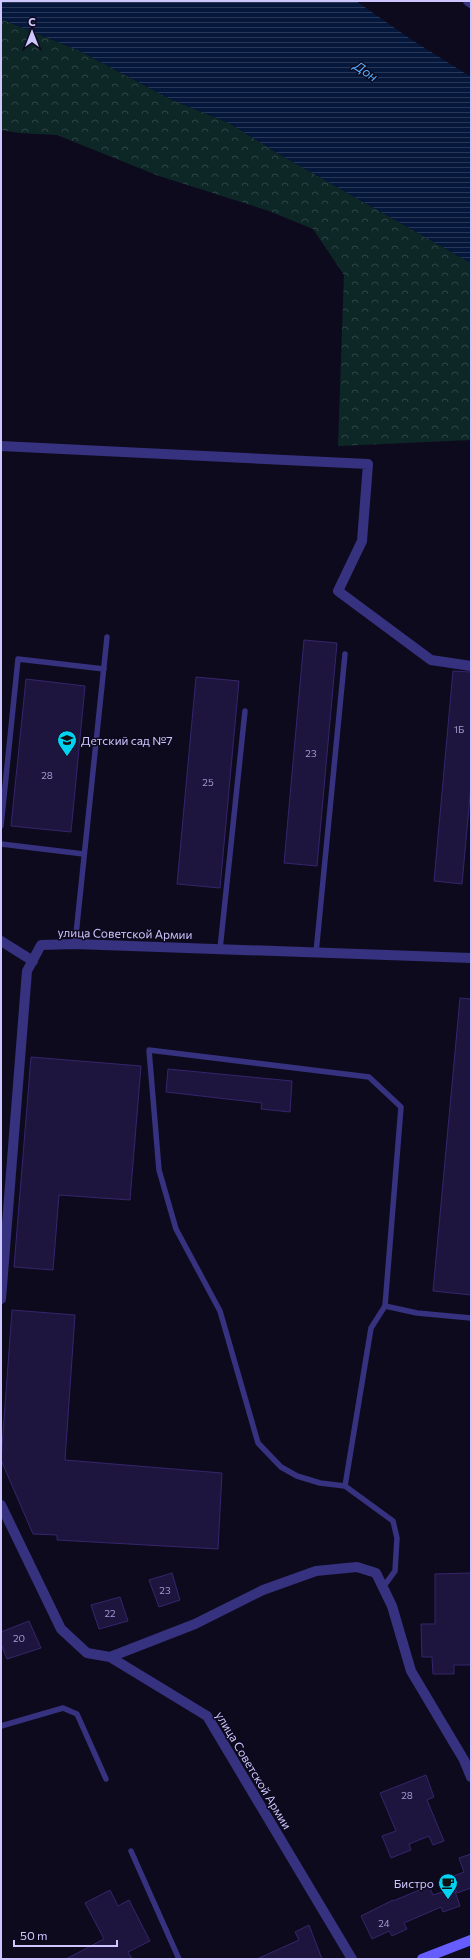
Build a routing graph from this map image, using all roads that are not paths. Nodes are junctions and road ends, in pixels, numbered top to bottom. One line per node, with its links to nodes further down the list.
1 (468, 1): 2 (street)
2 (471, 3)
3 (1, 446): 6 (street)
4 (107, 637): 7 (lane)
5 (345, 654): 16 (lane)
6 (471, 666)
7 (104, 669): 9 (lane); 12 (lane)
8 (245, 711): 15 (lane)
9 (2, 797): 10 (lane)
10 (1, 826)
11 (1, 844): 12 (lane)
12 (84, 854): 14 (lane)
13 (1, 941): 18 (street)
14 (75, 944): 15 (street, улица Советской Армии); 18 (street, улица Советской Армии)
15 (220, 949): 16 (street, улица Советской Армии)
16 (316, 952): 17 (street, улица Советской Армии)
17 (471, 958)
18 (33, 961): 19 (street, улица Советской Армии)
19 (1, 1299)
20 (385, 1306): 21 (lane); 22 (lane); 22 (lane)
21 (471, 1318)
22 (345, 1486): 24 (lane)
23 (1, 1505): 25 (street, улица Советской Армии)
24 (384, 1586): 25 (street); 27 (street)
25 (110, 1657): 32 (street, улица Советской Армии)
26 (1, 1726): 28 (lane)
27 (471, 1777)
28 (106, 1779)
29 (132, 1851): 31 (lane)
30 (471, 1940): 33 (main road)
31 (179, 1959)
32 (352, 1959)
33 (422, 1959)

